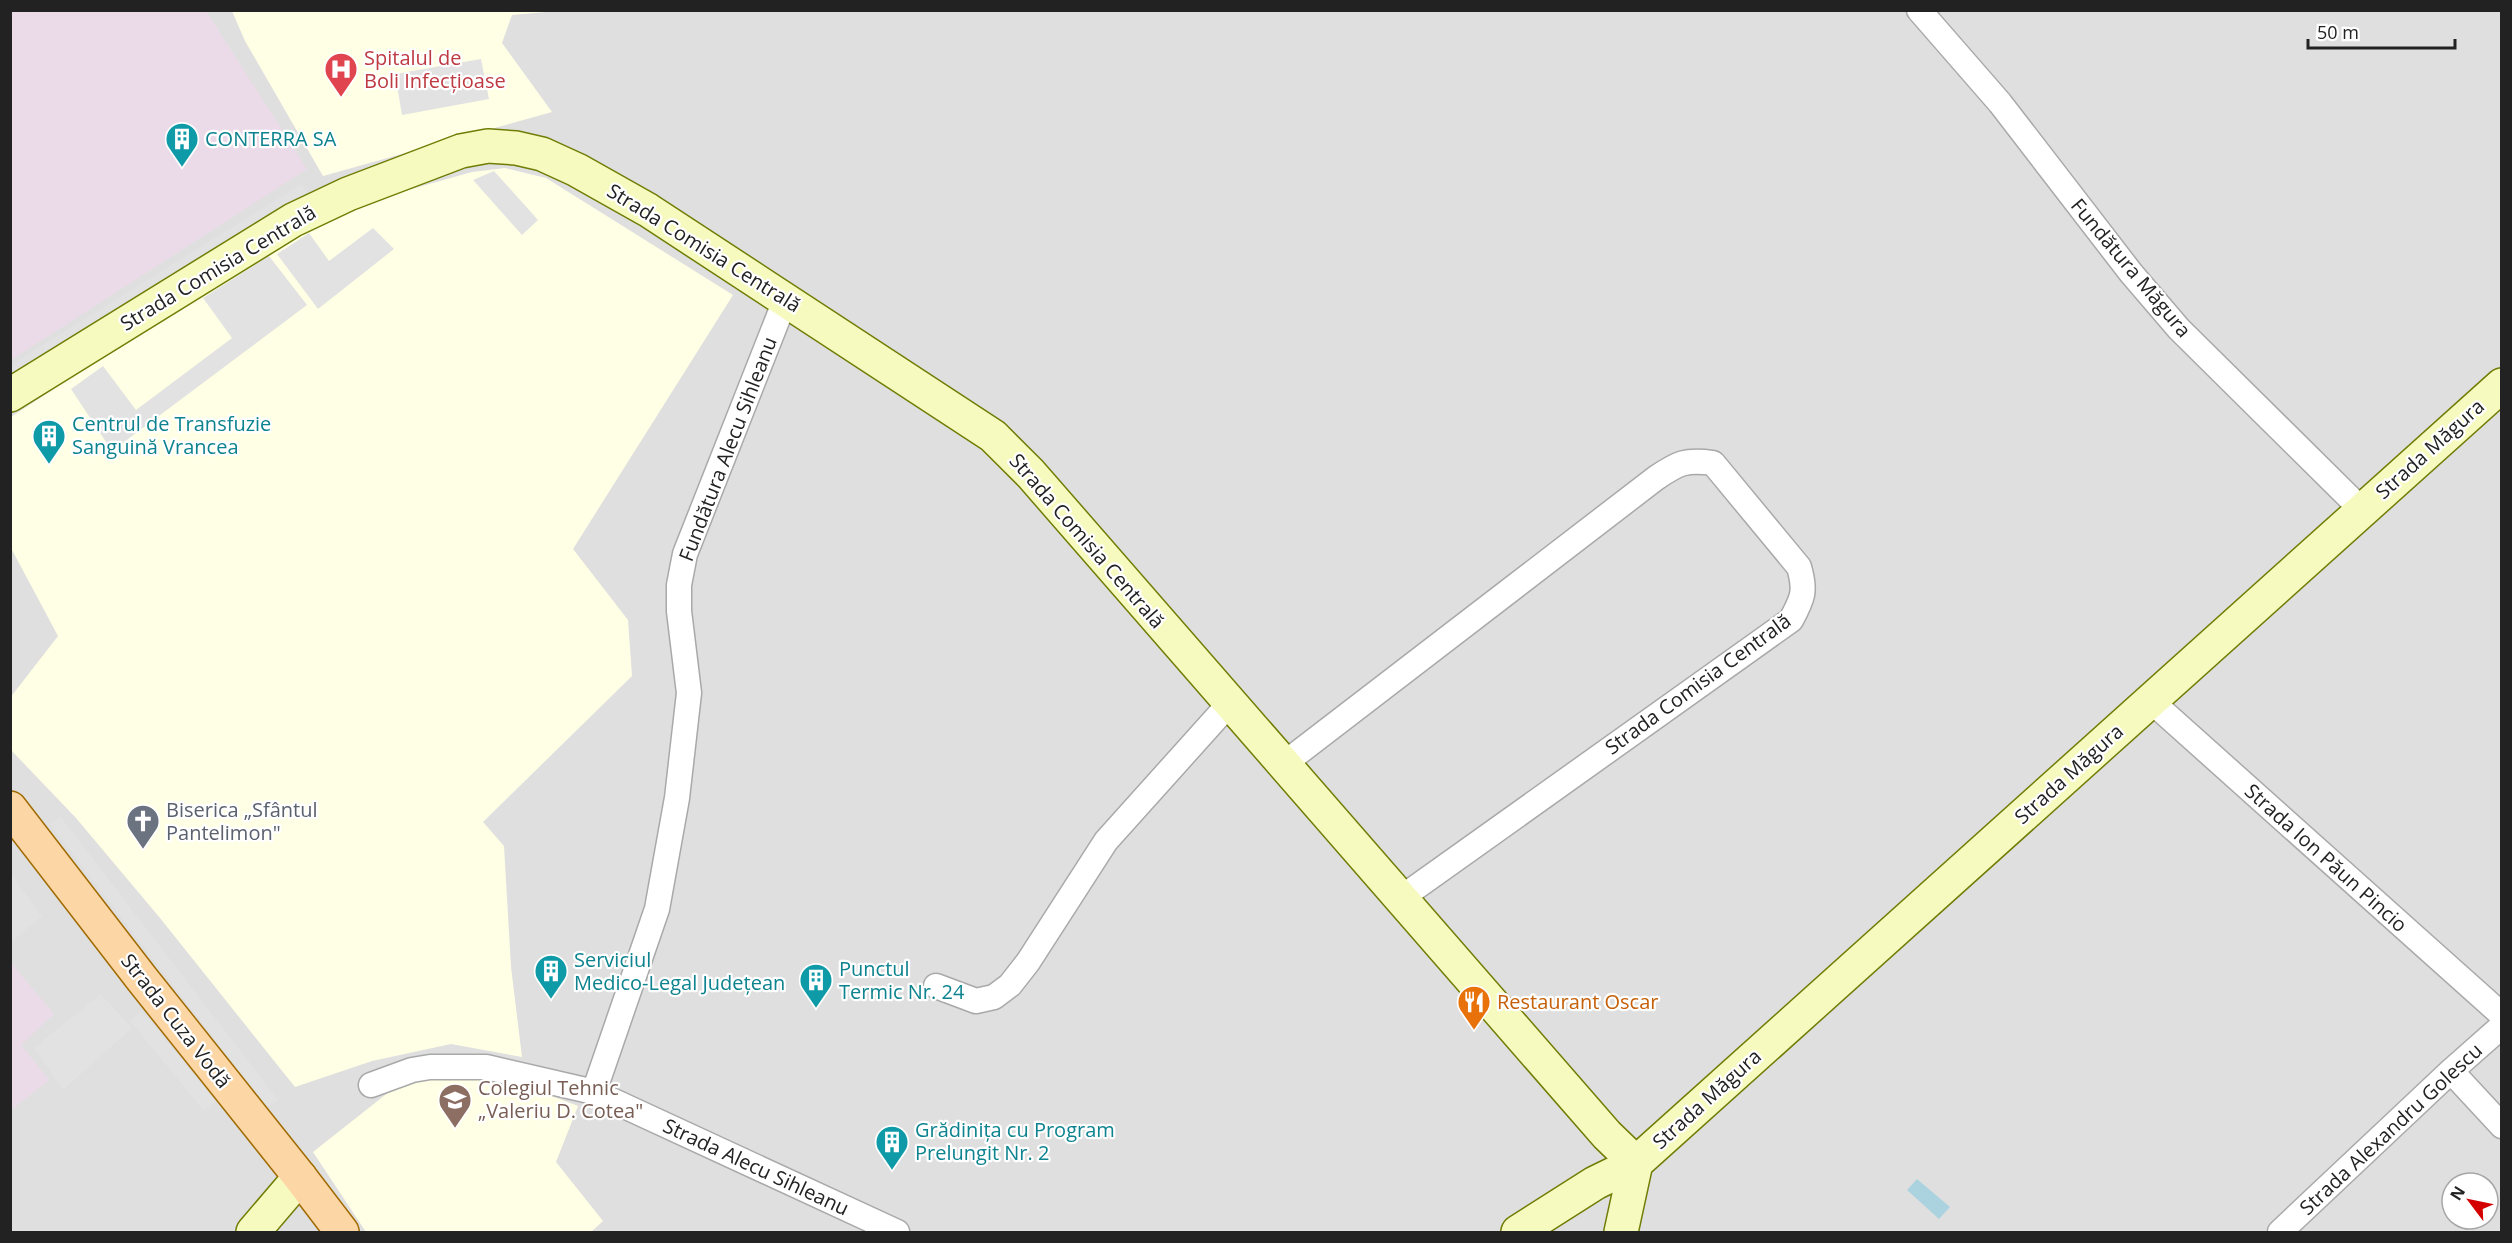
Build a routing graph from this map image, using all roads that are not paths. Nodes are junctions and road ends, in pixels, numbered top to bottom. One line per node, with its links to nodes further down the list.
1 (1919, 10): 5 (street, Fundătura Măgura)
2 (786, 298): 4 (street, Strada Comisia Centrală); 7 (street, Strada Comisia Centrală); 16 (street, Fundătura Alecu Sihleanu)
3 (2502, 385): 5 (street, Strada Măgura)
4 (10, 395)
5 (2361, 509): 6 (street, Strada Măgura)
6 (2151, 701): 12 (street, Strada Ion Păun Pincio); 18 (street, Strada Măgura)
7 (1229, 704): 8 (street, Strada Comisia Centrală); 11 (street)
8 (1285, 764): 10 (street, Strada Comisia Centrală); 10 (street, Strada Comisia Centrală)
9 (10, 808): 19 (main road, Strada Cuza Vodă)
10 (1401, 898): 18 (street, Strada Comisia Centrală)
11 (936, 987)
12 (2502, 1015)
13 (2502, 1026): 14 (street, Strada Alexandru Golescu)
14 (2451, 1071): 17 (street); 25 (street, Strada Alexandru Golescu)
15 (371, 1085): 16 (street, Strada Alecu Sihleanu)
16 (594, 1092): 22 (street, Strada Alecu Sihleanu)
17 (2502, 1126)
18 (1636, 1163): 23 (street, Strada Măgura); 24 (street)
19 (300, 1177): 20 (street); 21 (main road, Strada Cuza Vodă)
20 (253, 1233)
21 (342, 1233)
22 (897, 1233)
23 (1518, 1233)
24 (1621, 1233)
25 (2280, 1233)

